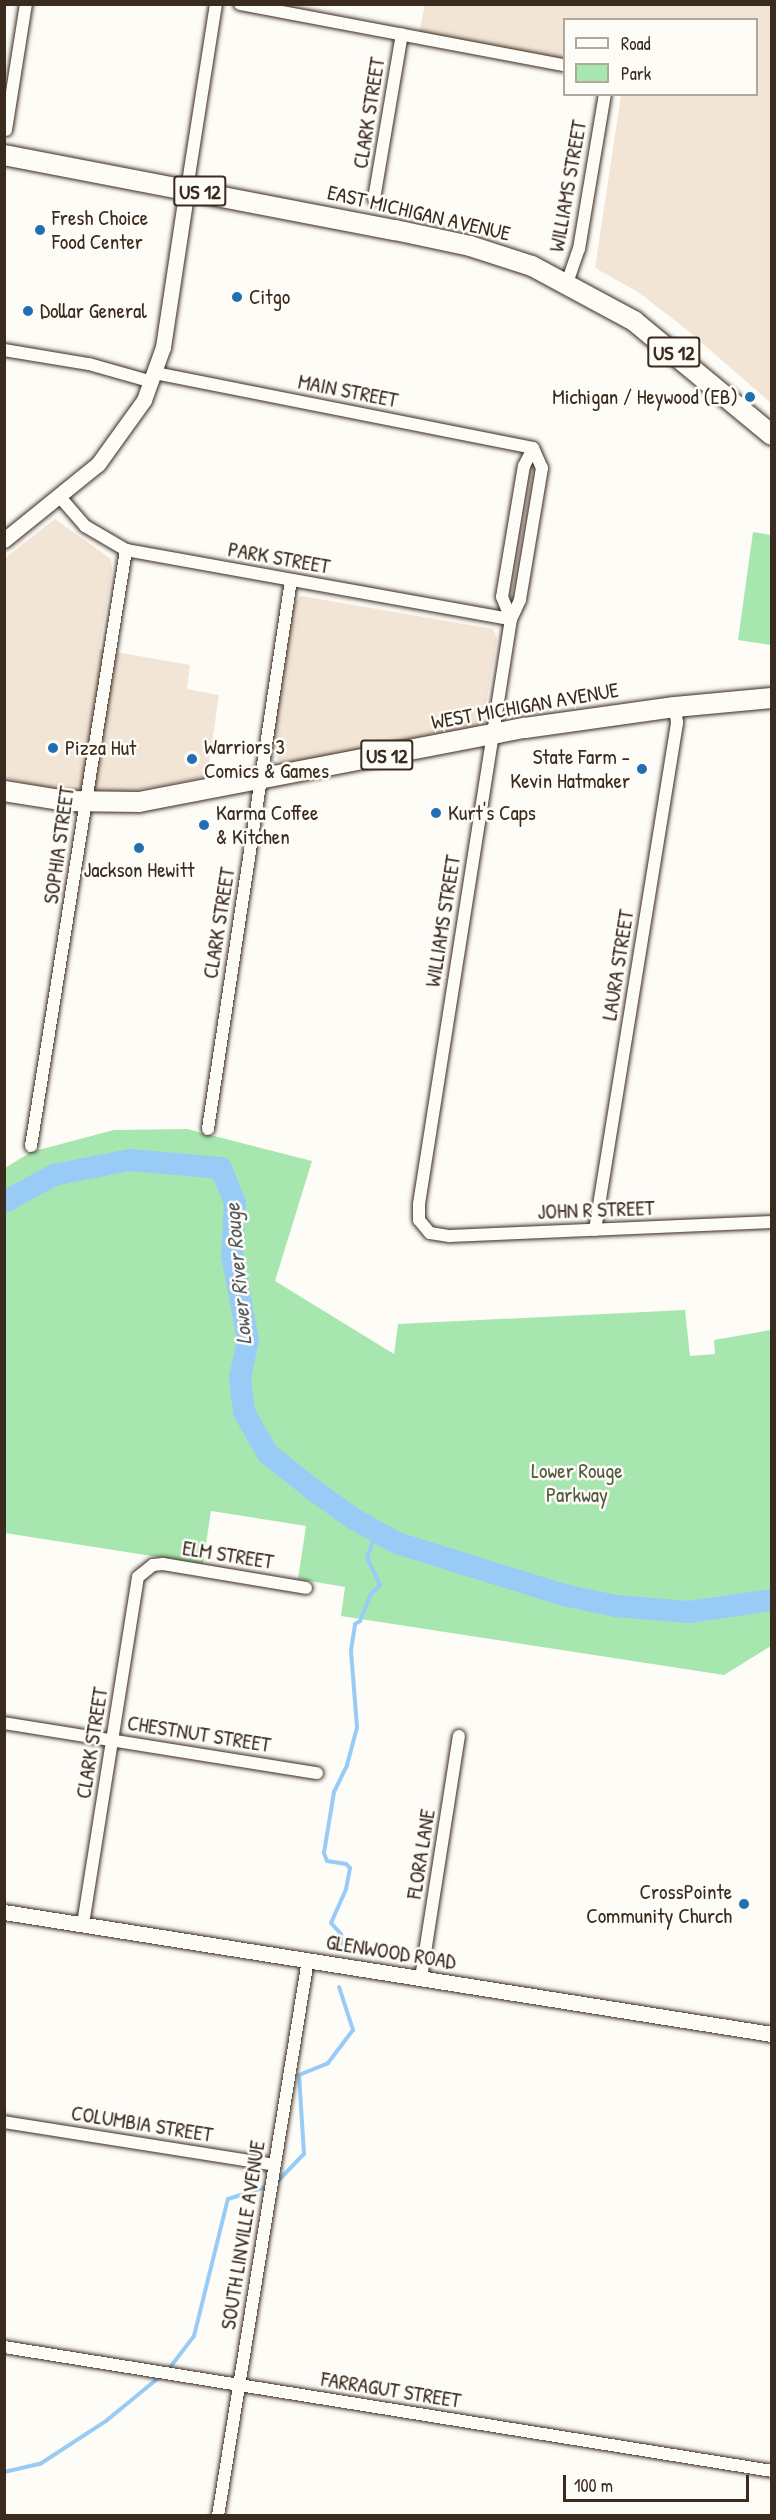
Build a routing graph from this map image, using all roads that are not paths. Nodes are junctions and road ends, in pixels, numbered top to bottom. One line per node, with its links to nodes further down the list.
1 (26, 4): 7 (street)
2 (216, 4): 9 (street)
3 (240, 4): 4 (street)
4 (402, 34): 5 (street); 10 (street, CLARK STREET)
5 (563, 66)
6 (605, 96): 11 (street, WILLIAMS STREET)
7 (6, 130)
8 (4, 155): 9 (main road, EAST MICHIGAN AVENUE / US 12)
9 (187, 189): 11 (main road, EAST MICHIGAN AVENUE / US 12); 13 (street)
10 (374, 199)
11 (567, 283): 14 (main road, EAST MICHIGAN AVENUE / US 12)
12 (4, 350): 13 (street, MAIN STREET)
13 (154, 378): 15 (street, MAIN STREET); 16 (street)
14 (771, 435)
15 (533, 448): 20 (street, WILLIAMS STREET); 20 (street, WILLIAMS STREET)
16 (59, 496): 17 (street); 18 (street, PARK STREET)
17 (4, 540)
18 (126, 550): 19 (street, PARK STREET); 26 (street, SOPHIA STREET)
19 (291, 580): 20 (street, PARK STREET); 24 (street, CLARK STREET)
20 (511, 619): 23 (street, WILLIAMS STREET)
21 (771, 698): 22 (main road, WEST MICHIGAN AVENUE / US 12)
22 (675, 707): 23 (main road, WEST MICHIGAN AVENUE / US 12); 31 (street, LAURA STREET)
23 (494, 734): 24 (main road, WEST MICHIGAN AVENUE / US 12); 30 (street, WILLIAMS STREET)
24 (261, 780): 26 (main road, WEST MICHIGAN AVENUE / US 12); 27 (street, CLARK STREET)
25 (4, 791): 26 (main road, WEST MICHIGAN AVENUE / US 12)
26 (85, 802): 28 (street, SOPHIA STREET)
27 (208, 1129)
28 (31, 1146)
29 (771, 1222): 31 (street, JOHN R STREET)
30 (424, 1228): 31 (street, JOHN R STREET)
31 (595, 1230)
32 (145, 1570): 33 (street, ELM STREET); 36 (street, CLARK STREET)
33 (306, 1588)
34 (4, 1723): 36 (street, CHESTNUT STREET)
35 (459, 1736): 41 (street, FLORA LANE)
36 (112, 1740): 37 (street, CHESTNUT STREET); 39 (street, CLARK STREET)
37 (317, 1773)
38 (4, 1912): 39 (street, GLENWOOD ROAD)
39 (83, 1924): 40 (street, GLENWOOD ROAD)
40 (308, 1960): 41 (street, GLENWOOD ROAD); 44 (street, SOUTH LINVILLE AVENUE)
41 (421, 1978): 42 (street, GLENWOOD ROAD)
42 (771, 2034)
43 (4, 2122): 44 (street, COLUMBIA STREET)
44 (274, 2165): 46 (street, SOUTH LINVILLE AVENUE)
45 (4, 2347): 46 (street, FARRAGUT STREET)
46 (239, 2385): 47 (street, FARRAGUT STREET); 48 (street, SOUTH LINVILLE AVENUE)
47 (771, 2471)
48 (218, 2516)

